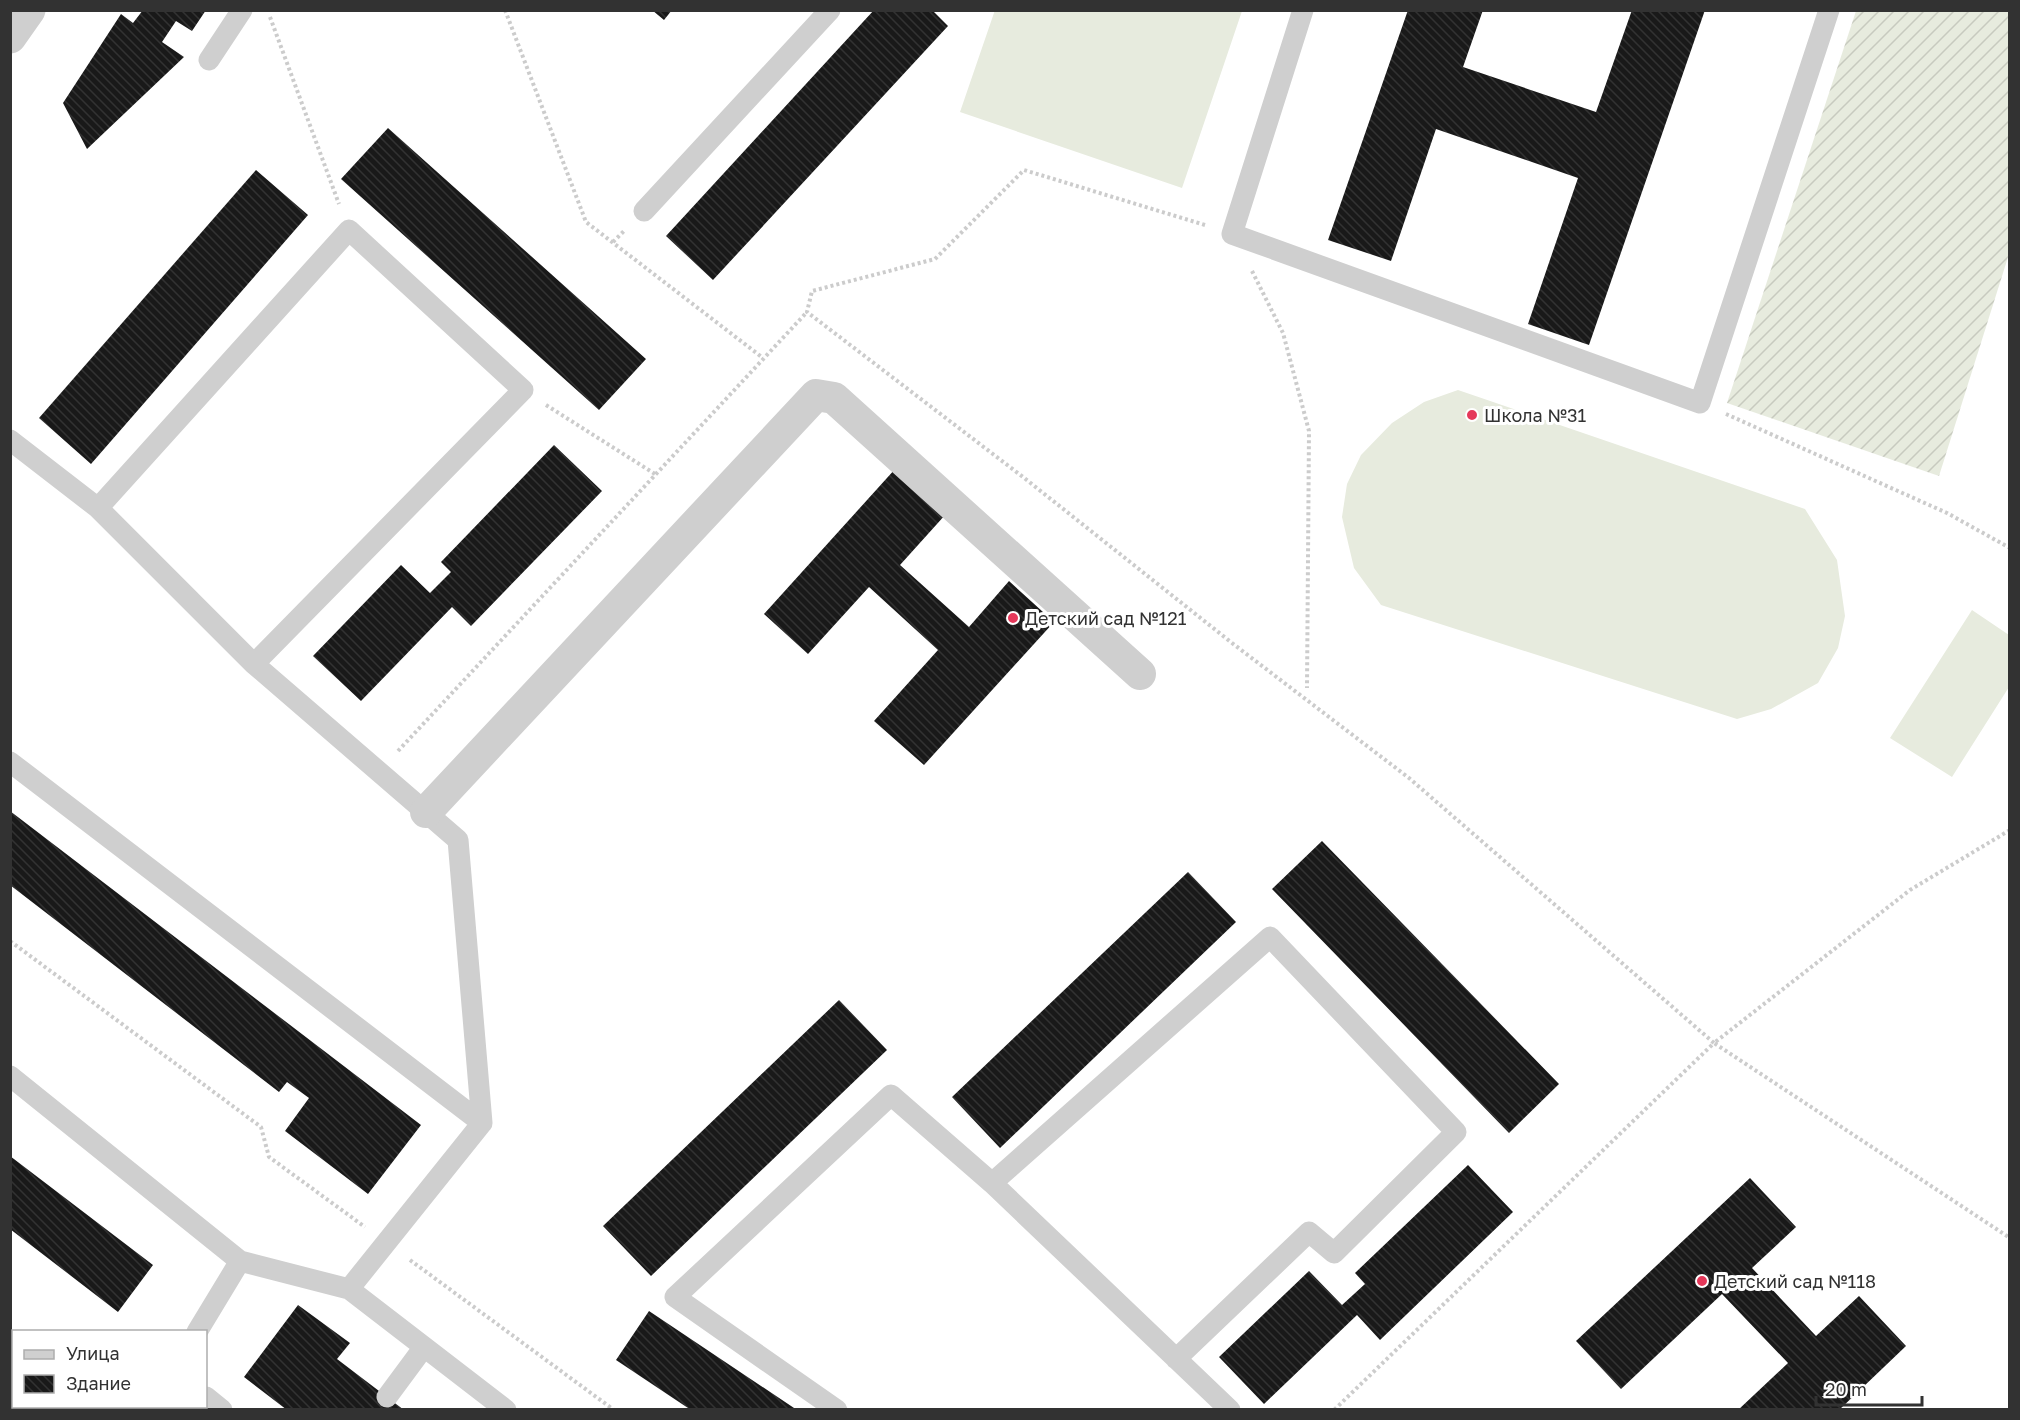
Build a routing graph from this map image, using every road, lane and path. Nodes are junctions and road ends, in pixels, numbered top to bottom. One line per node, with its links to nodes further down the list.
1 (29, 10): 8 (street)
2 (242, 10): 9 (lane)
3 (268, 10): 11 (path)
4 (505, 10): 14 (path)
5 (830, 10): 10 (lane)
6 (1303, 10): 12 (lane)
7 (1829, 10): 16 (lane)
8 (10, 37)
9 (209, 60)
10 (644, 211)
11 (349, 230): 15 (lane); 19 (lane)
12 (1232, 234): 13 (path); 16 (lane); 23 (path)
13 (807, 312): 14 (path); 29 (path)
14 (763, 358): 18 (path)
15 (523, 390): 18 (path); 21 (lane)
16 (1700, 403): 20 (path)
17 (10, 440): 19 (lane)
18 (655, 474): 25 (path)
19 (98, 508): 21 (lane)
20 (2010, 548)
21 (254, 664): 25 (lane)
22 (1140, 674): 26 (street)
23 (1307, 688)
24 (10, 762): 31 (lane)
25 (379, 771): 26 (lane)
26 (426, 812): 31 (lane)
27 (2010, 830): 29 (path)
28 (10, 941): 34 (path)
29 (1714, 1043): 33 (path); 47 (path)
30 (10, 1076): 35 (lane)
31 (482, 1123): 34 (lane)
32 (992, 1184): 39 (lane); 39 (lane); 45 (lane)
33 (2010, 1238)
34 (386, 1242): 36 (lane); 44 (path)
35 (240, 1261): 36 (lane); 37 (lane)
36 (349, 1289): 38 (lane)
37 (198, 1330)
38 (424, 1347): 40 (lane); 43 (lane)
39 (1176, 1359): 46 (lane)
40 (387, 1397)
41 (207, 1398): 42 (lane)
42 (222, 1410)
43 (506, 1410)
44 (614, 1410)
45 (837, 1410)
46 (1230, 1410)
47 (1334, 1410)

